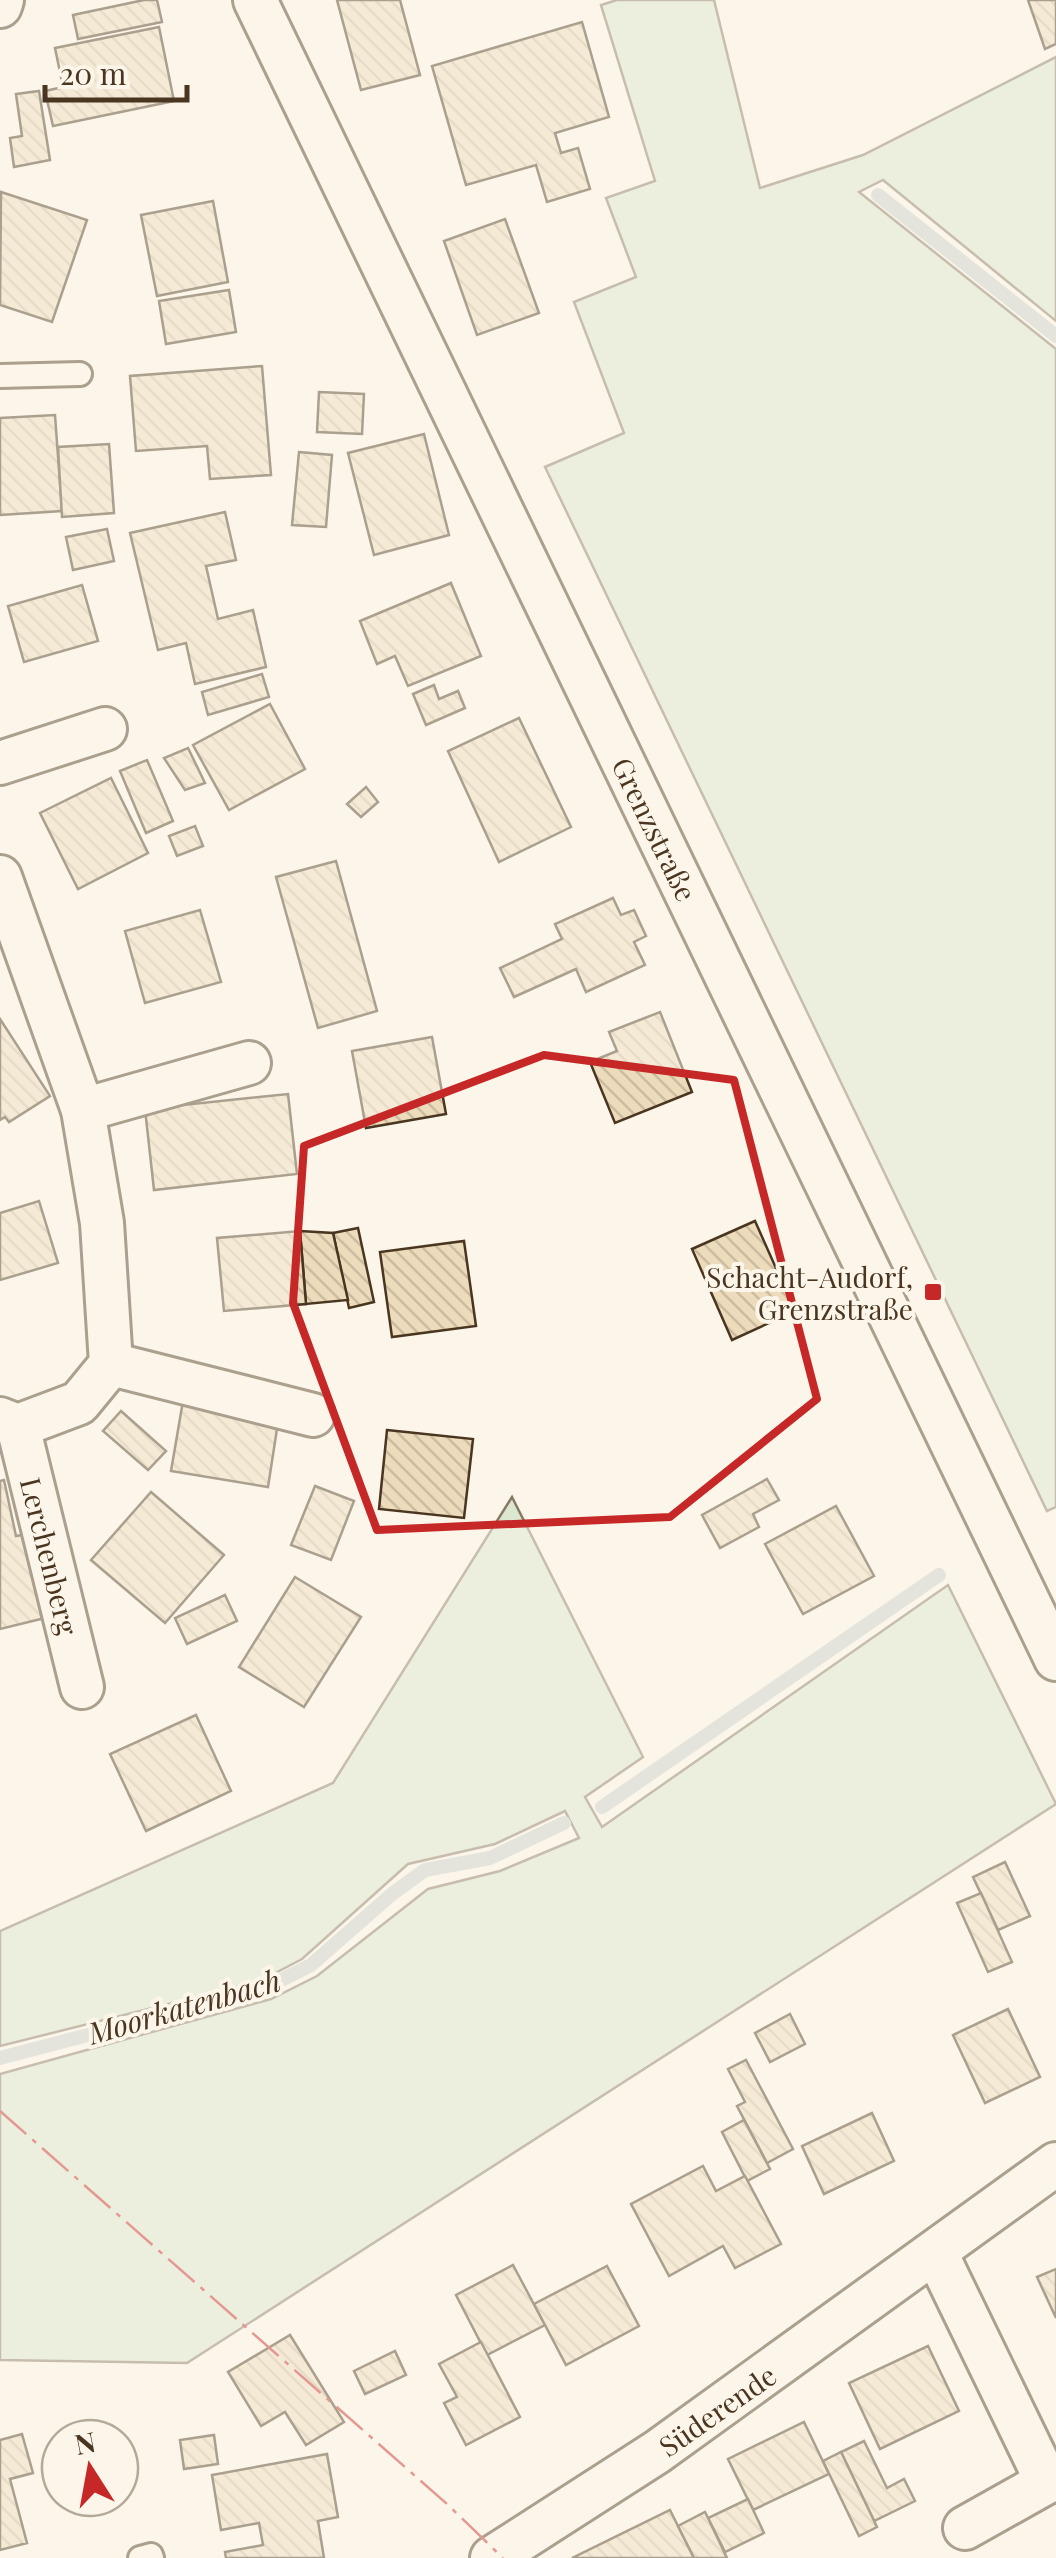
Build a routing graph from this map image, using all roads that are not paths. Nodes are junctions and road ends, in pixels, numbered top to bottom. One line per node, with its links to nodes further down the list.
1 (254, 0): 12 (street, Grenzstraße)
2 (80, 374): 3 (lane)
3 (0, 376)
4 (105, 729): 5 (street)
5 (0, 764)
6 (0, 877): 8 (street)
7 (250, 1063): 8 (street)
8 (83, 1110): 9 (street)
9 (112, 1364): 10 (street); 11 (street, Lerchenberg)
10 (313, 1415)
11 (9, 1423): 13 (street, Lerchenberg)
12 (1056, 1659)
13 (82, 1687)
14 (1056, 2164): 15 (street, Süderende)
15 (936, 2253): 16 (street); 20 (street, Süderende)
16 (1051, 2479): 17 (street)
17 (965, 2528)
18 (140, 2558): 19 (lane)
19 (152, 2558)
20 (492, 2558)

